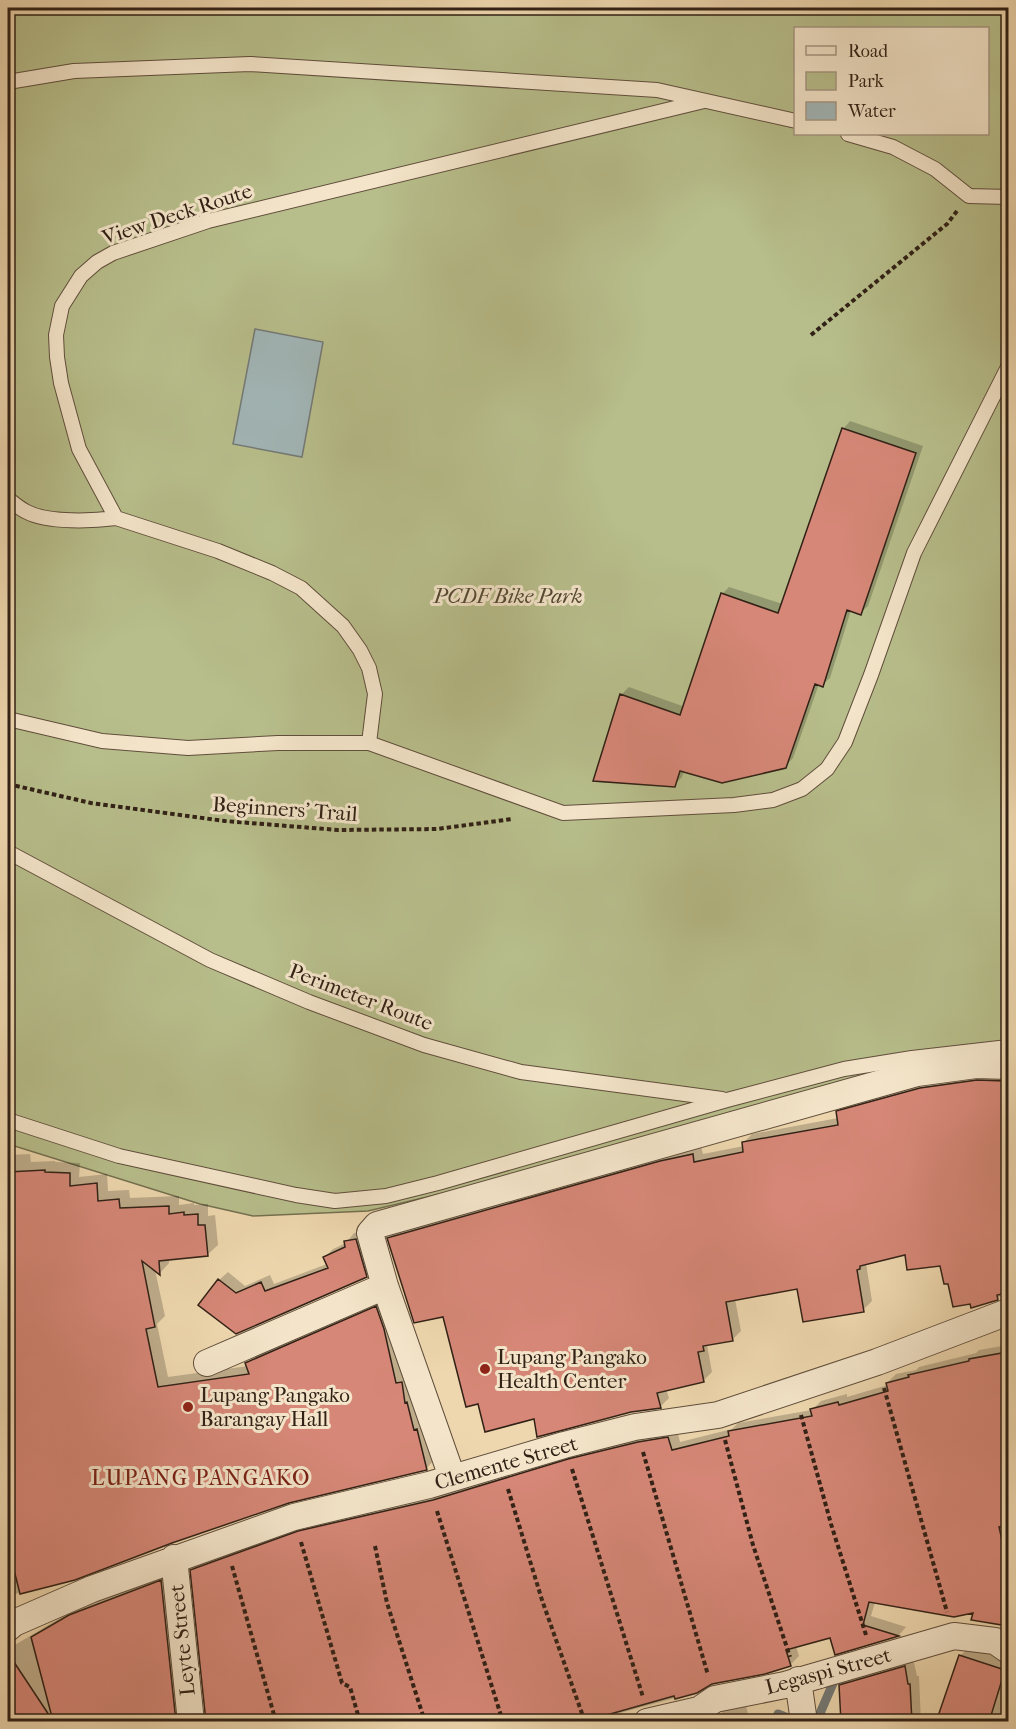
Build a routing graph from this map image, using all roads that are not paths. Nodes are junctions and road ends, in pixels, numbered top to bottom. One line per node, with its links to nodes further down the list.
1 (8, 82): 2 (lane)
2 (704, 101): 3 (lane); 8 (lane, View Deck Route)
3 (794, 121)
4 (851, 135): 5 (lane)
5 (1008, 197)
6 (1008, 367): 10 (lane)
7 (8, 499): 8 (lane)
8 (116, 518): 10 (lane)
9 (8, 719): 10 (lane)
10 (369, 743)
11 (8, 852): 14 (lane, Perimeter Route)
12 (1008, 1047): 14 (lane)
13 (1008, 1066): 16 (street)
14 (727, 1100): 15 (lane)
15 (8, 1120)
16 (385, 1286): 18 (street); 19 (street)
17 (1008, 1312): 19 (street, Clemente Street)
18 (207, 1363)
19 (440, 1481): 20 (street, Clemente Street)
20 (174, 1558): 21 (street, Clemente Street); 25 (street, Leyte Street)
21 (10, 1619)
22 (1008, 1650): 23 (street, Legaspi Street)
23 (798, 1680): 24 (street, Legaspi Street); 26 (street)
24 (649, 1721)
25 (191, 1722)
26 (804, 1722)

